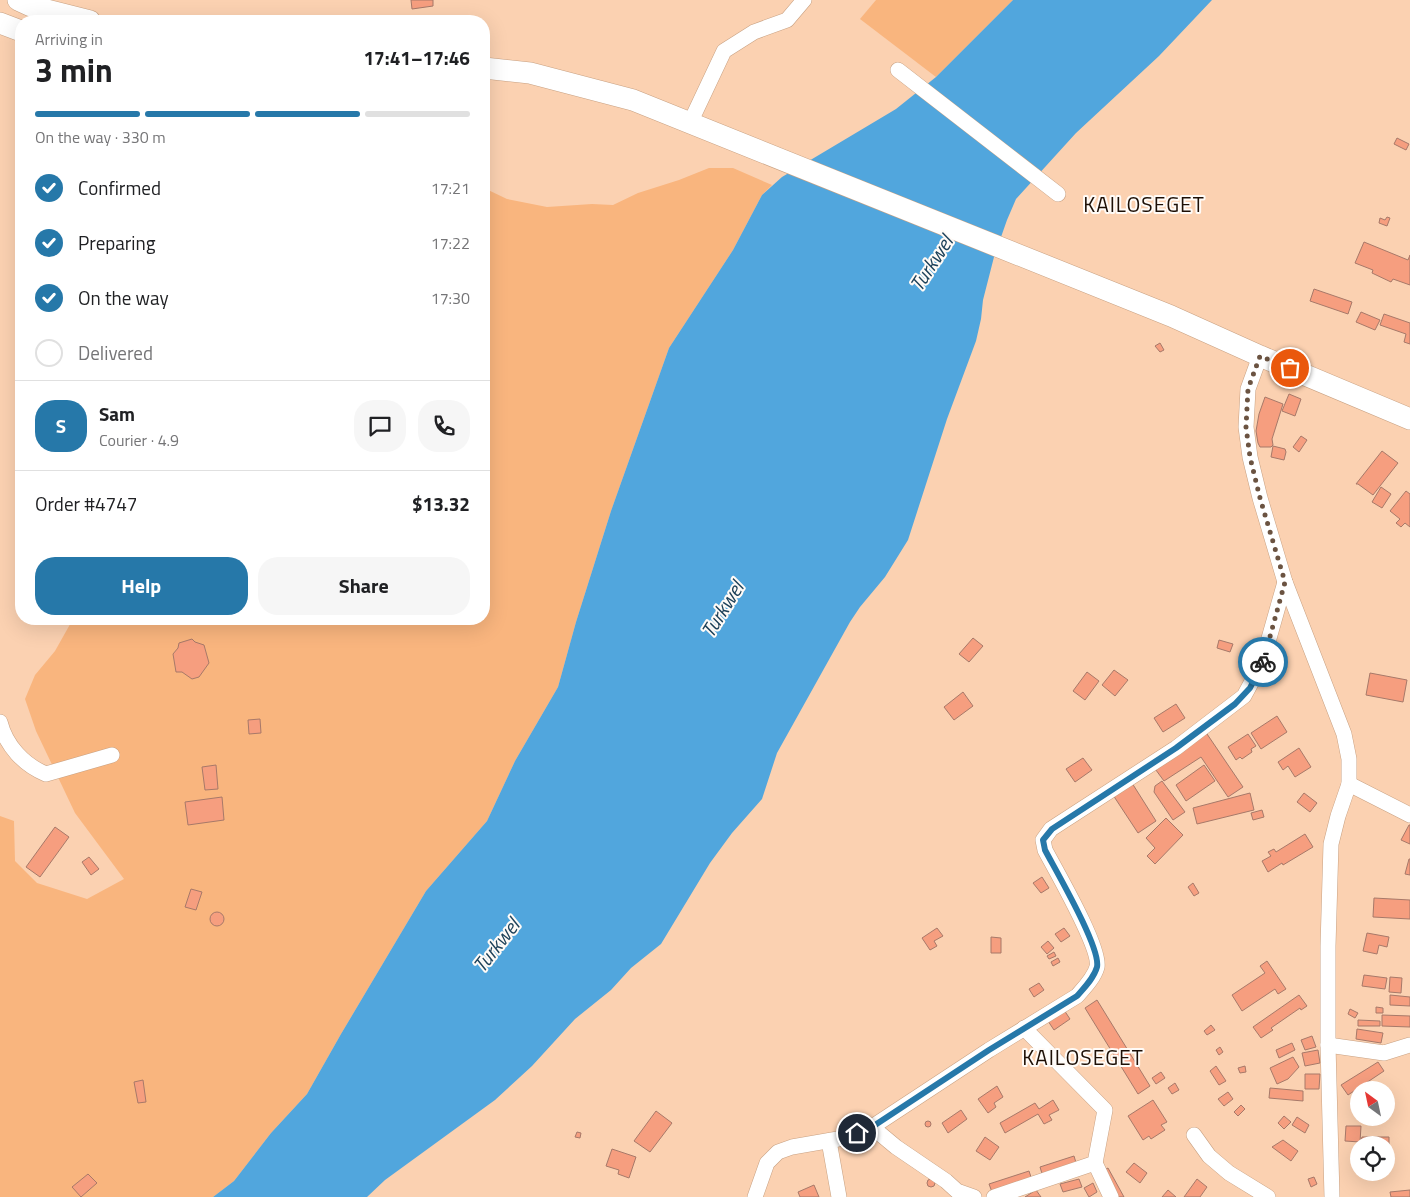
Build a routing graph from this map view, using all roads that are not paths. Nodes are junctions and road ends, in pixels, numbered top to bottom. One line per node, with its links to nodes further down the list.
1 (18, 0): 3 (highway)
2 (804, 0): 8 (street)
3 (66, 15)
4 (0, 23): 5 (highway)
5 (15, 29)
6 (490, 69): 8 (highway)
7 (898, 70): 9 (street)
8 (690, 123): 10 (highway)
9 (1058, 194)
10 (1260, 356): 11 (highway); 12 (street)
11 (1410, 419)
12 (1285, 582): 15 (street); 17 (street)
13 (0, 722): 14 (street)
14 (112, 754)
15 (1349, 784): 16 (street); 18 (street)
16 (1410, 815)
17 (1024, 1028): 20 (street); 23 (street)
18 (1328, 1045): 19 (street); 30 (street)
19 (1410, 1046)
20 (872, 1127): 22 (street); 26 (street)
21 (1194, 1135): 29 (street)
22 (829, 1141): 24 (street); 25 (street)
23 (1095, 1163): 27 (street); 28 (street)
24 (755, 1197)
25 (839, 1197)
26 (974, 1197)
27 (994, 1197)
28 (1111, 1197)
29 (1268, 1197)
30 (1332, 1197)

